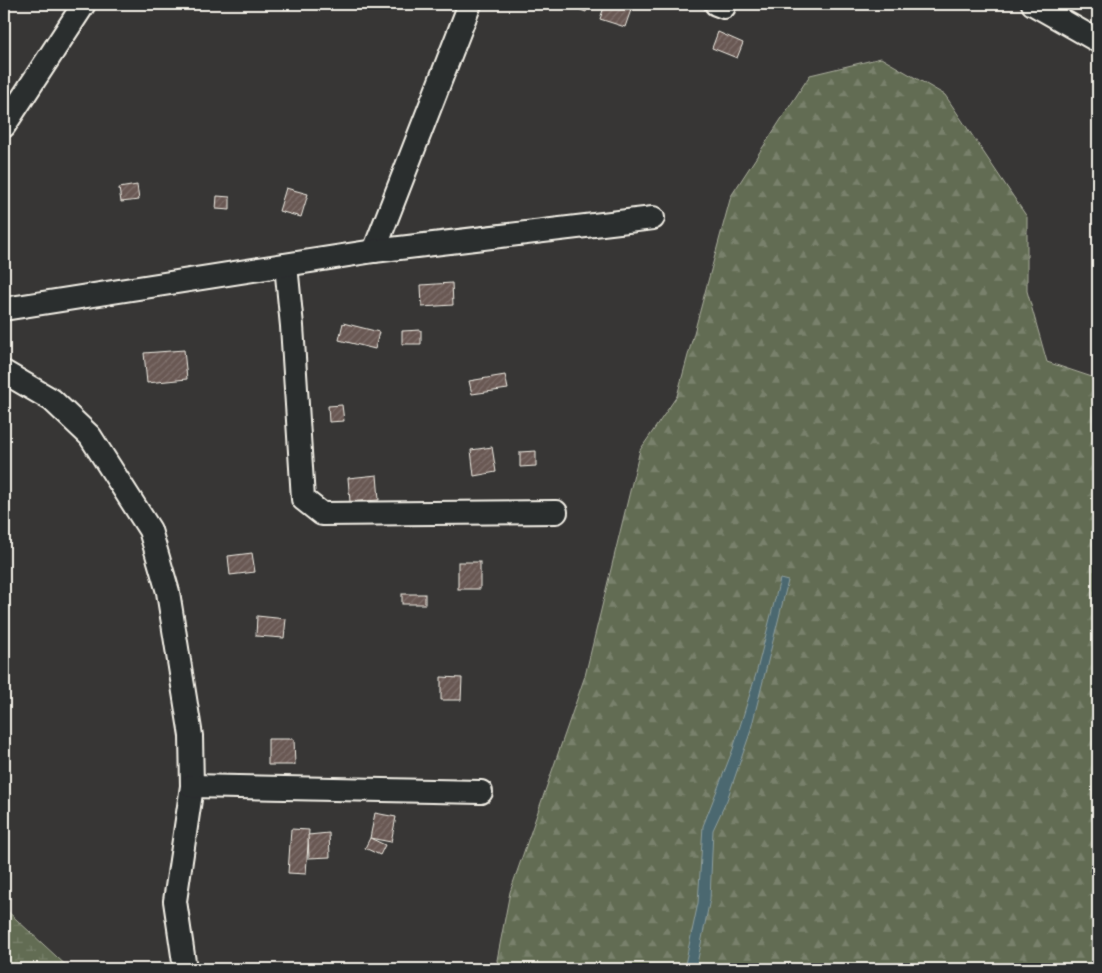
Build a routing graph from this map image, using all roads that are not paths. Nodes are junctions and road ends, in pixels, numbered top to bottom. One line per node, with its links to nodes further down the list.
1 (84, 4): 5 (street)
2 (470, 4): 7 (street)
3 (1033, 4): 4 (street)
4 (1098, 41)
5 (4, 126)
6 (653, 218): 7 (street)
7 (374, 251): 8 (street)
8 (286, 265): 9 (street); 11 (street)
9 (4, 309)
10 (4, 372): 12 (street)
11 (556, 512)
12 (192, 786): 13 (street); 14 (street)
13 (481, 792)
14 (185, 969)

